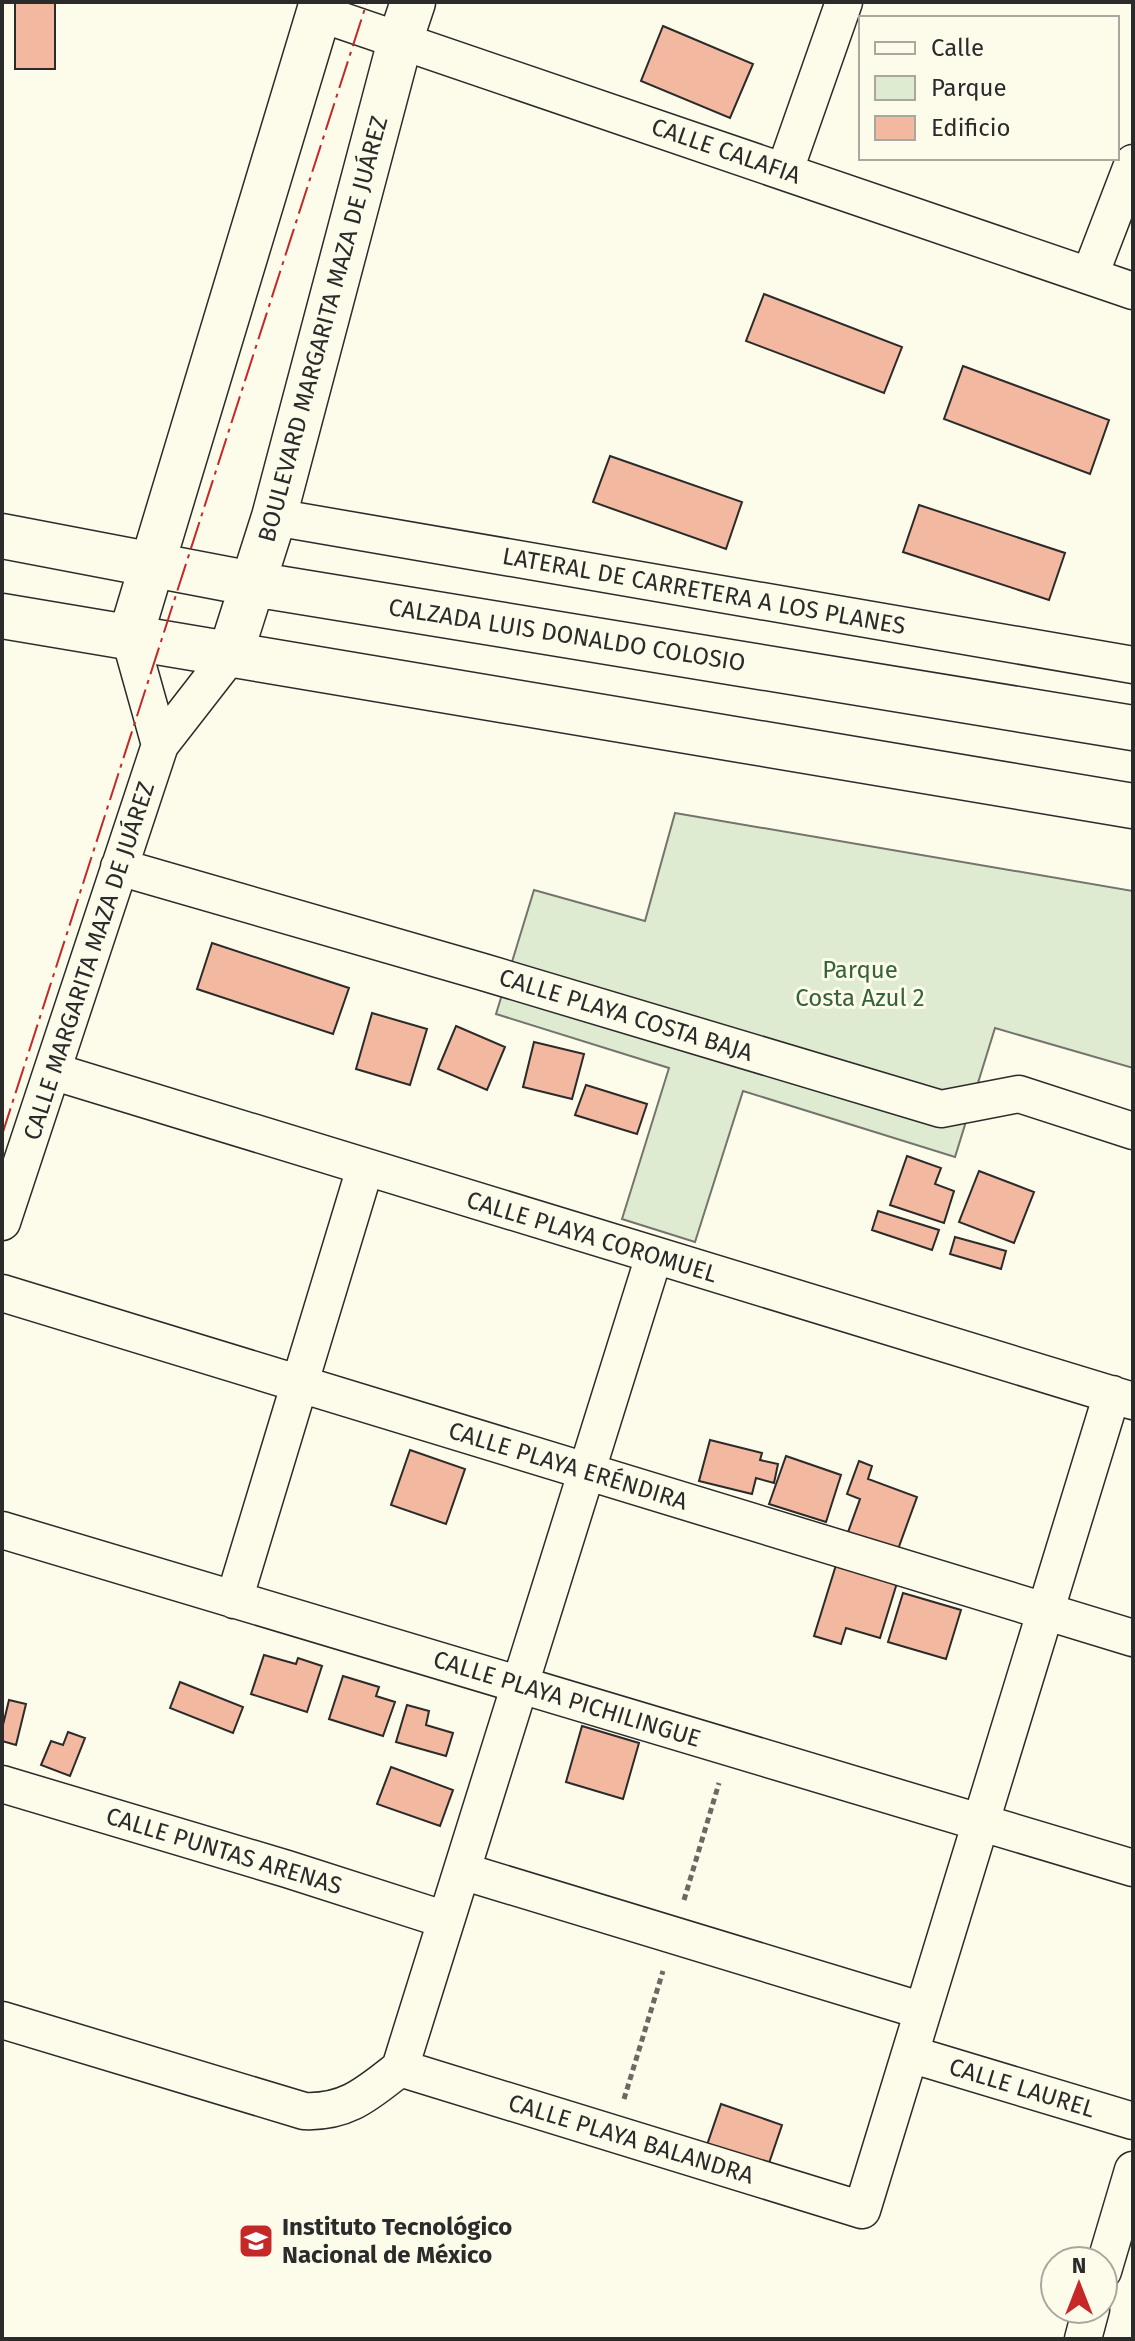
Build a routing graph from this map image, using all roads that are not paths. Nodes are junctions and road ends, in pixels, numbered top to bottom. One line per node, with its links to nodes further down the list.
1 (844, 2): 5 (street)
2 (320, 6): 3 (street, CALLE CALAFIA); 10 (main road)
3 (406, 21): 5 (street, CALLE CALAFIA); 8 (main road, BOULEVARD MARGARITA MAZA DE JUÁREZ)
4 (1133, 163): 6 (street)
5 (785, 170): 6 (street, CALLE CALAFIA)
6 (1090, 275): 7 (street, CALLE CALAFIA)
7 (1133, 291)
8 (274, 517): 11 (main road, BOULEVARD MARGARITA MAZA DE JUÁREZ); 15 (street, LATERAL DE CARRETERA A LOS PLANES)
9 (2, 536): 10 (main road, CALZADA LUIS DONALDO COLOSIO)
10 (152, 563): 11 (main road, CALZADA LUIS DONALDO COLOSIO); 13 (main road)
11 (253, 584): 14 (main road, BOULEVARD MARGARITA MAZA DE JUÁREZ); 16 (main road, CALZADA LUIS DONALDO COLOSIO)
12 (2, 616): 13 (main road)
13 (130, 638): 14 (main road); 17 (street)
14 (230, 655): 17 (street, CALLE MARGARITA MAZA DE JUÁREZ); 18 (main road)
15 (1133, 665)
16 (1133, 728)
17 (160, 745): 19 (street, CALLE MARGARITA MAZA DE JUÁREZ)
18 (1133, 806)
19 (119, 867): 20 (street, CALLE MARGARITA MAZA DE JUÁREZ); 21 (street, CALLE PLAYA COSTA BAJA)
20 (52, 1071): 22 (street, CALLE PLAYA COROMUEL); 23 (street, CALLE MARGARITA MAZA DE JUÁREZ)
21 (1133, 1131)
22 (365, 1168): 24 (street, CALLE PLAYA COROMUEL); 26 (street)
23 (2, 1222)
24 (654, 1256): 27 (street, CALLE PLAYA COROMUEL); 28 (street)
25 (2, 1293): 26 (street, CALLE PLAYA ERÉNDIRA)
26 (300, 1384): 28 (street, CALLE PLAYA ERÉNDIRA); 30 (street)
27 (1122, 1398): 31 (street)
28 (587, 1471): 31 (street, CALLE PLAYA ERÉNDIRA); 33 (street)
29 (2, 1530): 30 (street, CALLE PLAYA PICHILINGUE)
30 (234, 1600): 33 (street, CALLE PLAYA PICHILINGUE)
31 (1045, 1612): 32 (street, CALLE PLAYA ERÉNDIRA); 35 (street)
32 (1133, 1638)
33 (520, 1685): 35 (street, CALLE PLAYA PICHILINGUE); 37 (street)
34 (2, 1784): 38 (street, CALLE PUNTAS ARENAS)
35 (981, 1823): 36 (street, CALLE PLAYA PICHILINGUE); 39 (street)
36 (1133, 1868)
37 (462, 1871): 38 (street); 39 (street)
38 (446, 1920): 42 (street)
39 (923, 2011): 41 (street)
40 (2, 2020): 42 (street)
41 (910, 2054): 42 (street, CALLE PLAYA BALANDRA); 43 (street, CALLE LAUREL)
42 (400, 2068)
43 (1133, 2121)
44 (1133, 2170): 45 (street)
45 (1111, 2245)

